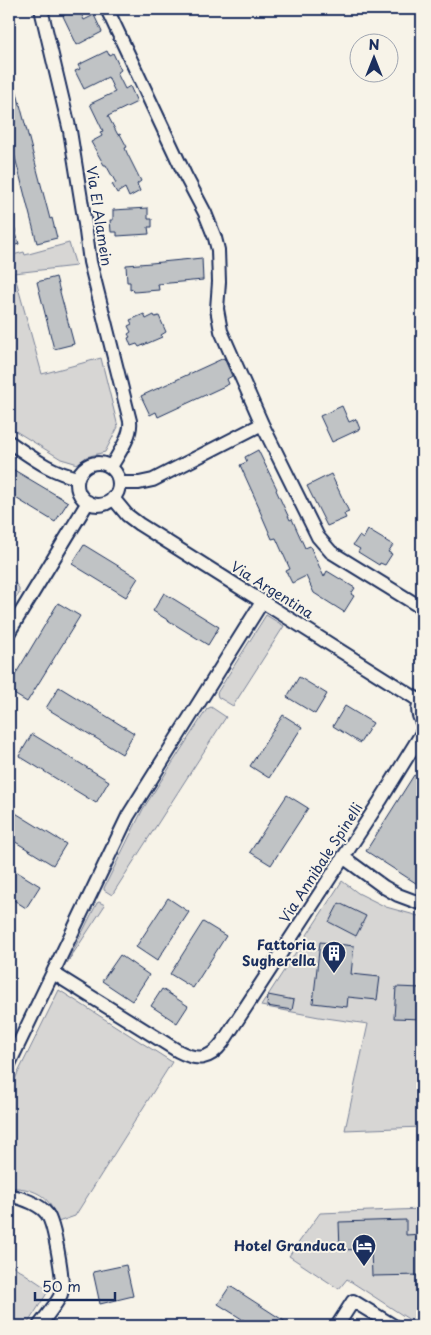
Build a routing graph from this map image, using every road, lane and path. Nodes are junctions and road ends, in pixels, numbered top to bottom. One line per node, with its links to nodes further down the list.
1 (41, 9): 5 (street, Via El Alamein)
2 (107, 9): 3 (street)
3 (262, 424): 7 (street); 11 (street)
4 (9, 442): 6 (street)
5 (111, 467): 6 (street); 7 (street)
6 (78, 478): 9 (street)
7 (119, 483): 8 (street)
8 (114, 498): 9 (street); 10 (street, Via Argentina)
9 (88, 502): 12 (street)
10 (262, 602): 13 (street, Via Argentina); 18 (street)
11 (422, 608)
12 (9, 632)
13 (421, 699): 14 (street, Via Argentina)
14 (422, 722)
15 (421, 738): 16 (street, Via Annibale Spinelli)
16 (343, 857): 17 (street); 18 (street, Via Annibale Spinelli)
17 (422, 904)
18 (53, 973): 19 (street)
19 (9, 1064)
20 (9, 1195): 21 (street)
21 (26, 1201): 22 (street); 23 (street)
22 (9, 1202)
23 (39, 1326)
24 (337, 1326): 25 (street)
25 (394, 1326)

